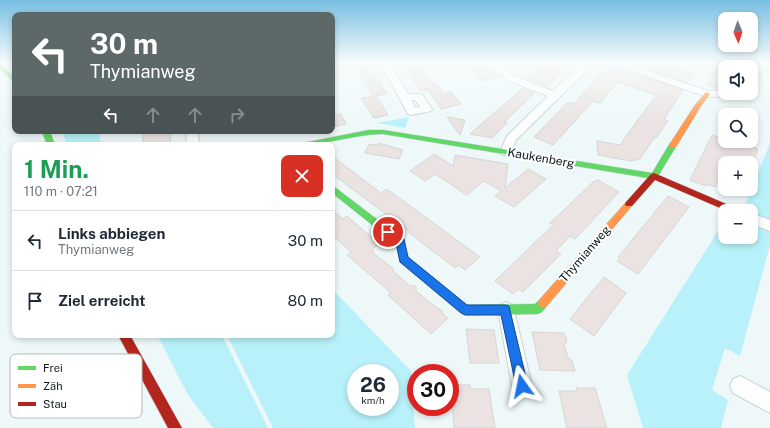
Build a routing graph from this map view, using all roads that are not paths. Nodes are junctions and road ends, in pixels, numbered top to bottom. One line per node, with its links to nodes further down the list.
1 (396, 83): 8 (street)
2 (523, 83): 7 (street)
3 (568, 83): 7 (street)
4 (674, 83): 5 (street)
5 (707, 94): 6 (street); 11 (street)
6 (718, 94)
7 (556, 95): 10 (street)
8 (405, 98)
9 (319, 142): 10 (street, Kaukenberg)
10 (506, 152): 11 (street, Kaukenberg)
11 (654, 176): 13 (street, Kaukenberg); 16 (street, Thymianweg)
12 (335, 190): 16 (street, Thymianweg)
13 (720, 204)
14 (758, 221): 15 (street)
15 (770, 226)
16 (506, 310): 20 (street)
17 (126, 338): 18 (street)
18 (134, 354)
19 (142, 368): 23 (street)
20 (522, 386)
21 (740, 386): 22 (street)
22 (770, 403)
23 (174, 428)

